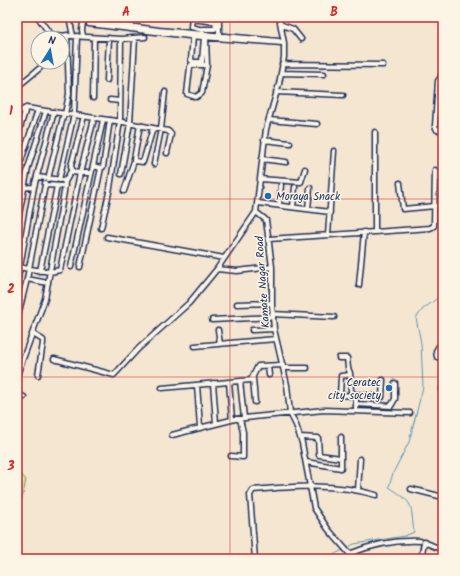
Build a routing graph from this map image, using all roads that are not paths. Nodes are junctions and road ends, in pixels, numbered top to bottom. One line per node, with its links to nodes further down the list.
1 (38, 17): 11 (street)
2 (69, 17): 13 (street)
3 (105, 17): 8 (street)
4 (219, 17): 18 (street)
5 (280, 17): 9 (street)
6 (192, 18): 10 (street); 10 (street)
7 (83, 20): 8 (street); 14 (street)
8 (105, 25): 15 (street); 16 (street)
9 (282, 25): 23 (street); 24 (street)
10 (203, 29): 16 (street)
11 (47, 30)
12 (70, 35): 13 (street)
13 (75, 36): 14 (street); 47 (street)
14 (83, 36): 19 (street)
15 (193, 36): 16 (street); 16 (street)
16 (204, 36): 18 (street); 26 (street)
17 (145, 37): 22 (street)
18 (218, 37): 24 (street)
19 (94, 38): 20 (street); 38 (street)
20 (109, 38): 21 (street); 33 (street)
21 (121, 39): 22 (street); 40 (street)
22 (135, 39): 54 (street)
23 (301, 39)
24 (283, 43): 25 (street)
25 (282, 64): 27 (street); 30 (street)
26 (207, 65): 26 (street)
27 (384, 65)
28 (38, 70): 34 (street)
29 (68, 70): 46 (street)
30 (281, 73): 32 (street); 36 (street)
31 (443, 73): 59 (street)
32 (324, 74)
33 (108, 80)
34 (17, 87)
35 (165, 92): 58 (street)
36 (276, 92): 37 (street); 52 (street)
37 (342, 95)
38 (93, 98)
39 (110, 100): 40 (street)
40 (120, 101): 53 (street)
41 (26, 108): 42 (street); 44 (street); 61 (street)
42 (38, 110): 43 (street); 76 (street)
43 (46, 111): 45 (street); 88 (street)
44 (17, 112)
45 (54, 112): 46 (street); 79 (street)
46 (65, 114): 47 (street); 80 (street)
47 (74, 114): 48 (street); 82 (street)
48 (84, 116): 49 (street); 74 (street)
49 (94, 119): 50 (street); 75 (street)
50 (103, 120): 51 (street); 70 (street)
51 (110, 120): 53 (street); 71 (street)
52 (269, 120): 55 (street); 62 (street)
53 (120, 122): 54 (street); 102 (street)
54 (130, 123): 56 (street); 78 (street)
55 (317, 124)
56 (140, 125): 57 (street); 67 (street)
57 (153, 128): 58 (street); 67 (street)
58 (161, 129): 65 (street); 69 (street)
59 (443, 129)
60 (375, 132): 104 (street)
61 (17, 138)
62 (264, 140): 63 (street); 66 (street)
63 (290, 143)
64 (334, 152): 100 (street)
65 (167, 153)
66 (262, 159): 68 (street); 81 (street)
67 (134, 161): 93 (street)
68 (286, 162)
69 (154, 164)
70 (93, 166): 71 (street); 77 (street)
71 (101, 168): 111 (street)
72 (305, 169): 81 (street)
73 (435, 170): 96 (street)
74 (71, 171): 75 (street); 84 (street)
75 (80, 172): 77 (street); 116 (street)
76 (17, 173)
77 (91, 173): 110 (street)
78 (120, 174)
79 (37, 177): 80 (street); 89 (street)
80 (47, 179): 82 (street); 85 (street)
81 (260, 179): 94 (street)
82 (59, 180): 84 (street)
83 (400, 183): 96 (street)
84 (65, 184): 86 (street); 116 (street)
85 (45, 185): 86 (street); 113 (street)
86 (57, 186): 115 (street)
87 (281, 186): 95 (street)
88 (24, 187): 89 (street); 91 (street); 101 (street)
89 (34, 187): 109 (street)
90 (295, 187): 97 (street)
91 (17, 188)
92 (310, 188): 98 (street)
93 (124, 191)
94 (258, 203): 95 (street); 99 (street)
95 (279, 205): 97 (street)
96 (435, 206): 104 (street)
97 (293, 207): 98 (street)
98 (308, 209): 100 (street)
99 (256, 212): 107 (street, Kamate Nagar Road); 108 (street)
100 (330, 212): 105 (street)
101 (17, 225)
102 (101, 228)
103 (364, 232): 104 (street); 105 (street); 120 (street)
104 (375, 232)
105 (328, 235): 107 (street)
106 (107, 237): 108 (street)
107 (269, 239): 112 (street, Kamate Nagar Road)
108 (224, 258): 114 (street)
109 (19, 267): 113 (street); 119 (street)
110 (71, 267)
111 (80, 267)
112 (272, 267): 114 (street); 121 (street, Kamate Nagar Road)
113 (30, 269): 115 (street); 117 (street)
114 (217, 269): 137 (street)
115 (40, 271): 116 (street)
116 (50, 272): 118 (street)
117 (28, 279): 118 (street); 125 (street)
118 (48, 283): 130 (street)
119 (17, 284)
120 (359, 285)
121 (272, 303): 122 (street); 123 (street, Kamate Nagar Road)
122 (237, 304)
123 (272, 316): 124 (street); 126 (street); 127 (street, Kamate Nagar Road)
124 (334, 317)
125 (17, 320)
126 (212, 320)
127 (274, 329): 129 (street); 131 (street, Kamate Nagar Road)
128 (218, 330): 132 (street)
129 (252, 330)
130 (33, 334): 141 (street); 142 (street)
131 (276, 339): 132 (street); 139 (street, Kamate Nagar Road)
132 (220, 344): 134 (street)
133 (443, 344): 136 (street)
134 (196, 346)
135 (338, 358): 143 (street)
136 (443, 358)
137 (54, 359)
138 (268, 366): 139 (street); 144 (street); 145 (street)
139 (283, 366): 140 (street); 159 (street, Kamate Nagar Road)
140 (306, 368)
141 (17, 375)
142 (38, 375)
143 (350, 375): 154 (street); 154 (street)
144 (269, 376)
145 (253, 378): 147 (street); 156 (street)
146 (383, 380): 154 (street)
147 (240, 381): 148 (street); 161 (street)
148 (229, 382): 149 (street); 162 (street)
149 (213, 383): 151 (street); 163 (street)
150 (395, 383): 157 (street)
151 (197, 385): 152 (street); 164 (street)
152 (162, 388)
153 (17, 393): 155 (street)
154 (355, 395): 157 (street)
155 (24, 397)
156 (255, 402)
157 (356, 404): 158 (street)
158 (356, 410): 159 (street); 160 (street)
159 (290, 413): 161 (street); 166 (street, Kamate Nagar Road)
160 (410, 413)
161 (242, 418): 162 (street); 168 (street)
162 (232, 420): 163 (street)
163 (216, 423): 164 (street)
164 (200, 427): 165 (street)
165 (172, 435)
166 (300, 437): 169 (street); 171 (street, Kamate Nagar Road)
167 (341, 437): 169 (street)
168 (231, 456)
169 (341, 458): 171 (street)
170 (360, 459): 174 (street)
171 (306, 462): 172 (street, Kamate Nagar Road)
172 (310, 486): 174 (street); 179 (street, Kamate Nagar Road); 180 (street)
173 (411, 489): 176 (street)
174 (358, 490): 175 (street)
175 (376, 495)
176 (443, 497)
177 (420, 541): 179 (street)
178 (443, 550): 182 (street)
179 (349, 554): 181 (street, Kamate Nagar Road)
180 (255, 559)
181 (354, 559)
182 (421, 559)

